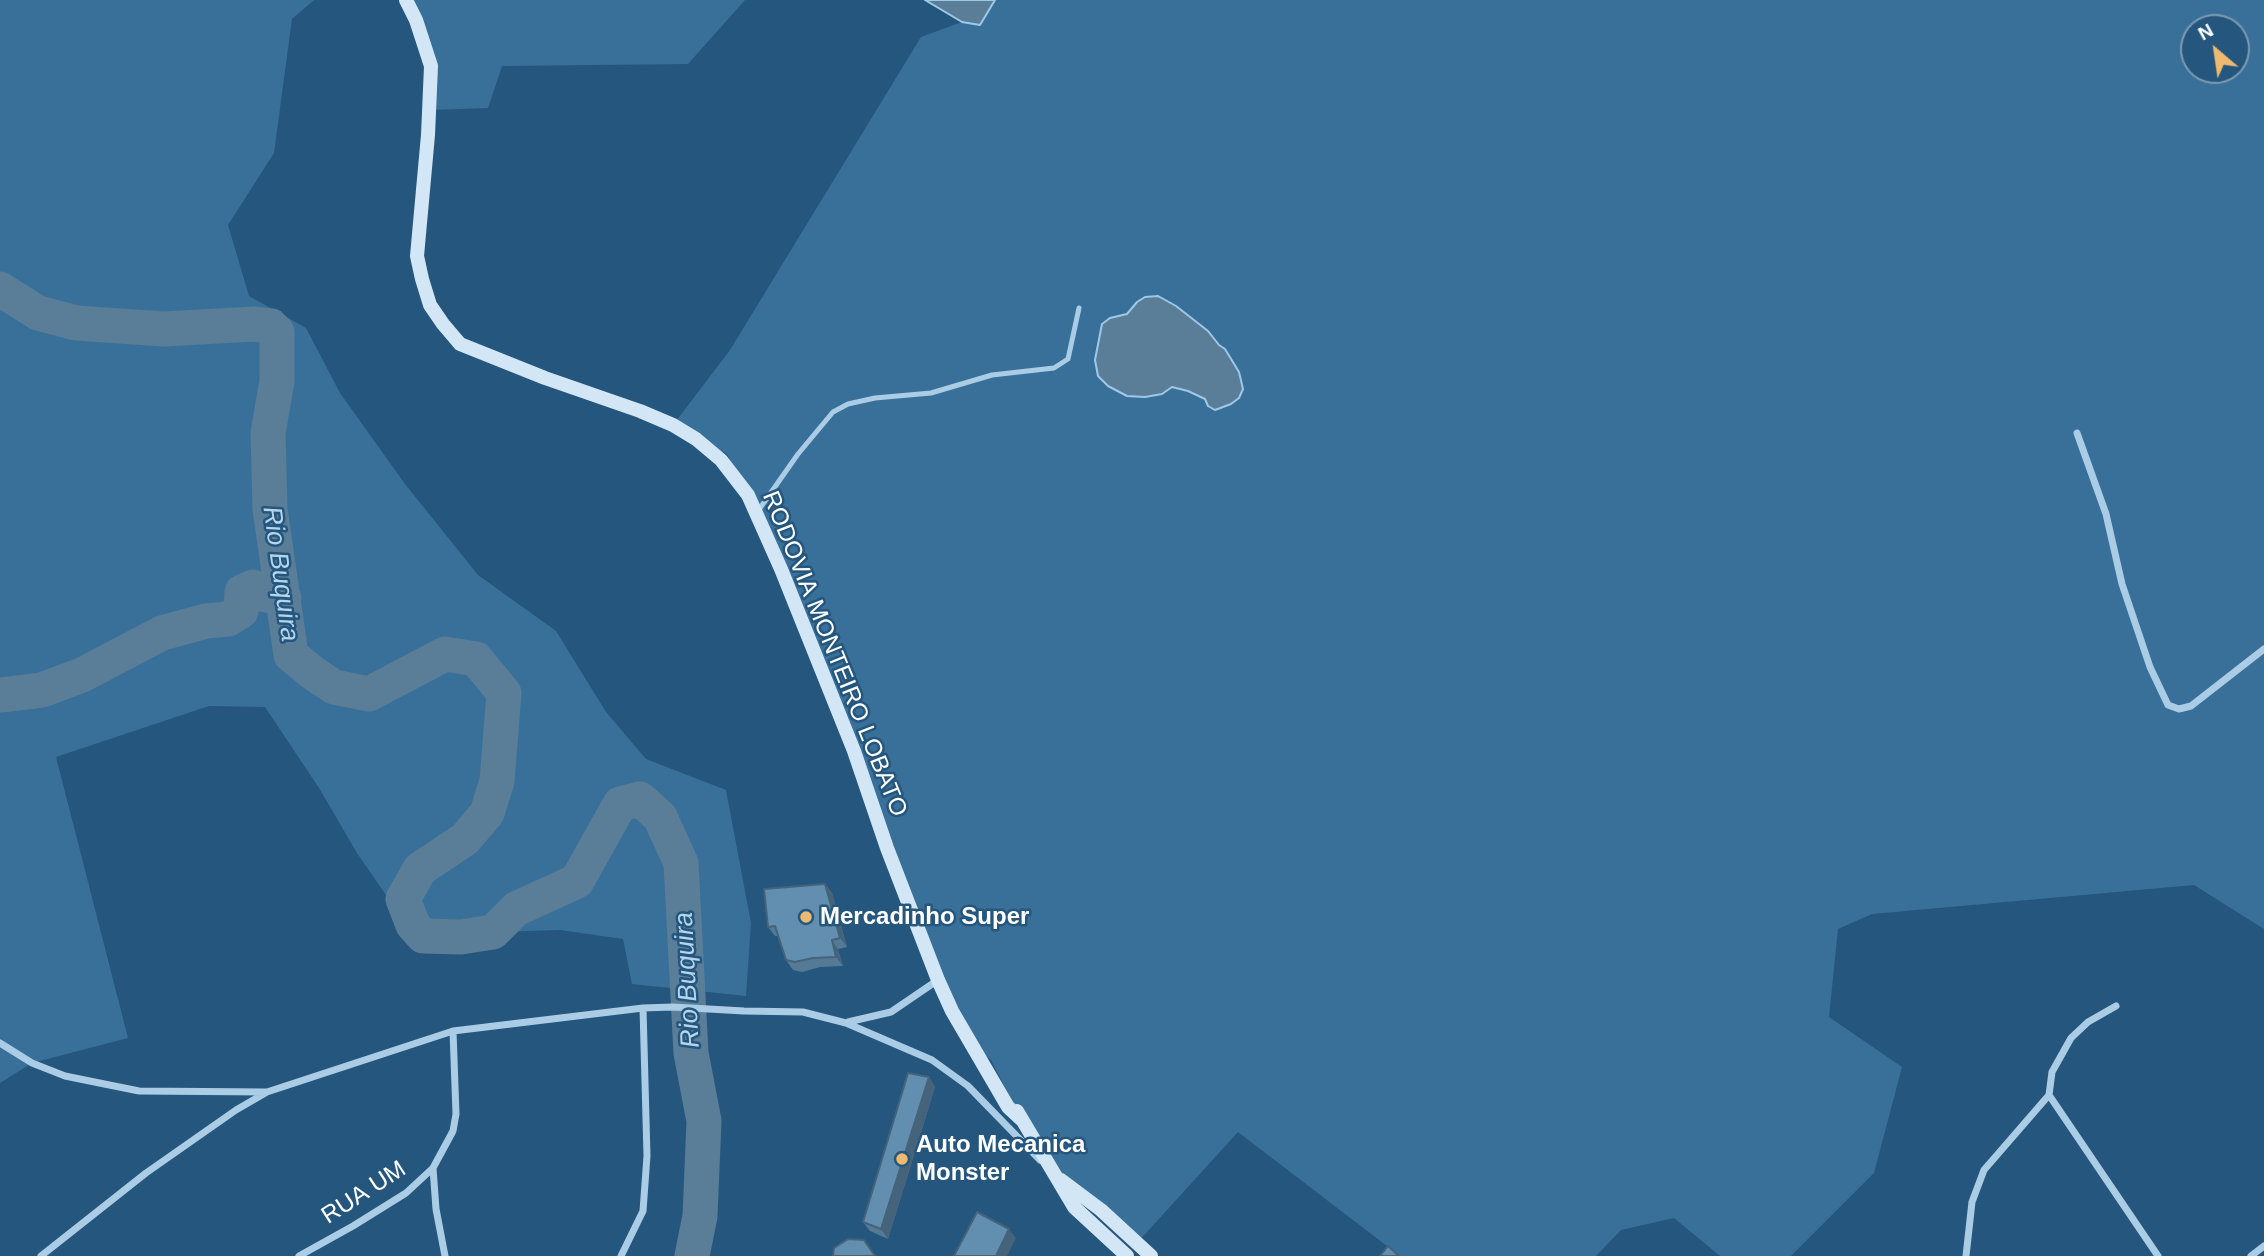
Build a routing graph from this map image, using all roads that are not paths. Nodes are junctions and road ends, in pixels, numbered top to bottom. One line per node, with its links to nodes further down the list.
1 (406, 0): 4 (main road, RODOVIA MONTEIRO LOBATO)
2 (1079, 308): 4 (lane)
3 (2077, 433): 5 (street)
4 (756, 514): 6 (main road, RODOVIA MONTEIRO LOBATO)
5 (2264, 649)
6 (938, 980): 9 (street); 15 (main road, RODOVIA MONTEIRO LOBATO)
7 (2116, 1006): 13 (street)
8 (643, 1008): 9 (street); 10 (street); 20 (street)
9 (846, 1023): 15 (street)
10 (453, 1031): 12 (street); 14 (street, RUA UM)
11 (0, 1043): 12 (street)
12 (267, 1092): 17 (street)
13 (2049, 1094): 23 (street); 24 (street)
14 (433, 1168): 18 (street, RUA UM); 19 (street)
15 (1054, 1174): 21 (main road, RODOVIA MONTEIRO LOBATO); 22 (main road, RODOVIA MONTEIRO LOBATO)
16 (2264, 1246): 25 (street)
17 (41, 1256)
18 (299, 1256)
19 (445, 1256)
20 (621, 1256)
21 (1127, 1256)
22 (1151, 1256)
23 (1966, 1256)
24 (2158, 1256)
25 (2252, 1256)

